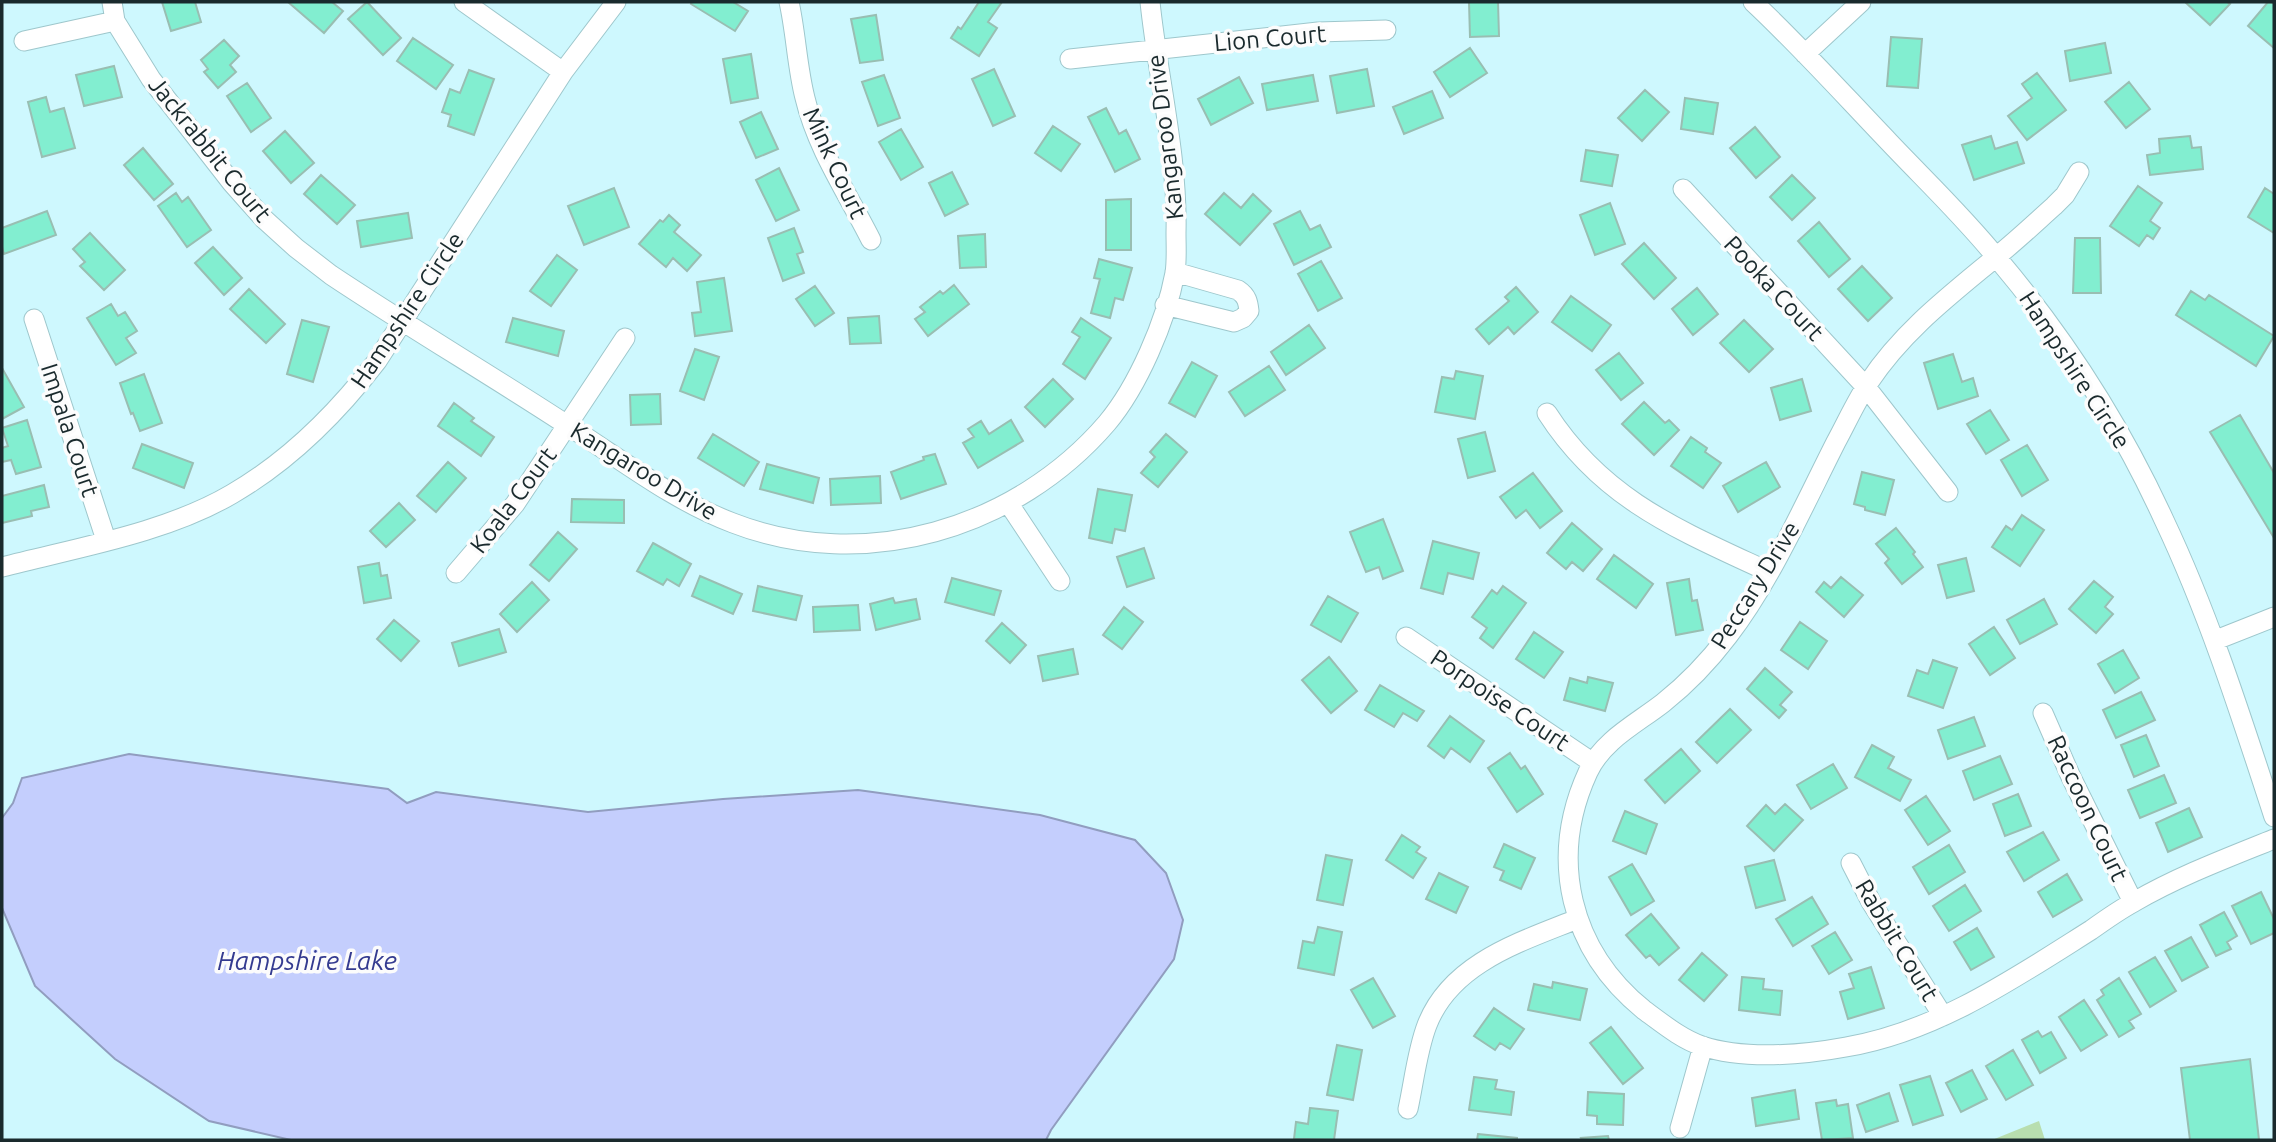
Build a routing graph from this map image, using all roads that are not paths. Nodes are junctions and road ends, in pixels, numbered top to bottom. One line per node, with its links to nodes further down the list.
1 (464, 2): 13 (street)
2 (616, 2): 13 (street, Hampshire Circle)
3 (789, 2): 16 (street, Mink Court)
4 (1150, 2): 10 (street, Kangaroo Drive)
5 (1753, 2): 11 (street, Hampshire Circle)
6 (1861, 2): 11 (street)
7 (113, 11): 9 (street); 21 (street, Jackrabbit Court)
8 (1386, 30): 10 (street, Lion Court)
9 (24, 41)
10 (1155, 50): 12 (street, Lion Court); 18 (street, Kangaroo Drive)
11 (1805, 54): 17 (street, Hampshire Circle)
12 (1070, 59)
13 (563, 72): 21 (street, Hampshire Circle)
14 (2079, 172): 17 (street, Peccary Drive)
15 (1683, 190): 23 (street, Pooka Court)
16 (871, 240)
17 (1997, 257): 23 (street, Peccary Drive); 35 (street, Hampshire Circle)
18 (1175, 272): 19 (street, Kangaroo Drive); 19 (street)
19 (1165, 305): 27 (street, Kangaroo Drive)
20 (34, 319): 28 (street, Impala Court)
21 (404, 321): 25 (street, Kangaroo Drive); 28 (street, Hampshire Circle)
22 (625, 338): 25 (street, Koala Court)
23 (1866, 387): 26 (street, Pooka Court); 30 (street, Peccary Drive)
24 (1546, 413): 30 (street)
25 (569, 425): 27 (street, Kangaroo Drive); 31 (street, Koala Court)
26 (1948, 492)
27 (1009, 504): 32 (street)
28 (106, 541): 29 (street, Hampshire Circle)
29 (2, 567)
30 (1769, 572): 37 (street, Peccary Drive)
31 (456, 573)
32 (1060, 581)
33 (2274, 617): 35 (street)
34 (1406, 638): 37 (street, Porpoise Court)
35 (2216, 640): 38 (street, Hampshire Circle)
36 (2043, 713): 41 (street, Raccoon Court)
37 (1593, 763): 42 (street, Peccary Drive)
38 (2274, 817)
39 (2274, 839): 41 (street, Peccary Drive)
40 (1851, 863): 43 (street, Rabbit Court)
41 (2133, 902): 43 (street, Peccary Drive)
42 (1577, 919): 44 (street, Peccary Drive); 45 (street)
43 (1943, 1016): 44 (street, Peccary Drive)
44 (1703, 1046): 46 (street)
45 (1408, 1109)
46 (1680, 1128)

